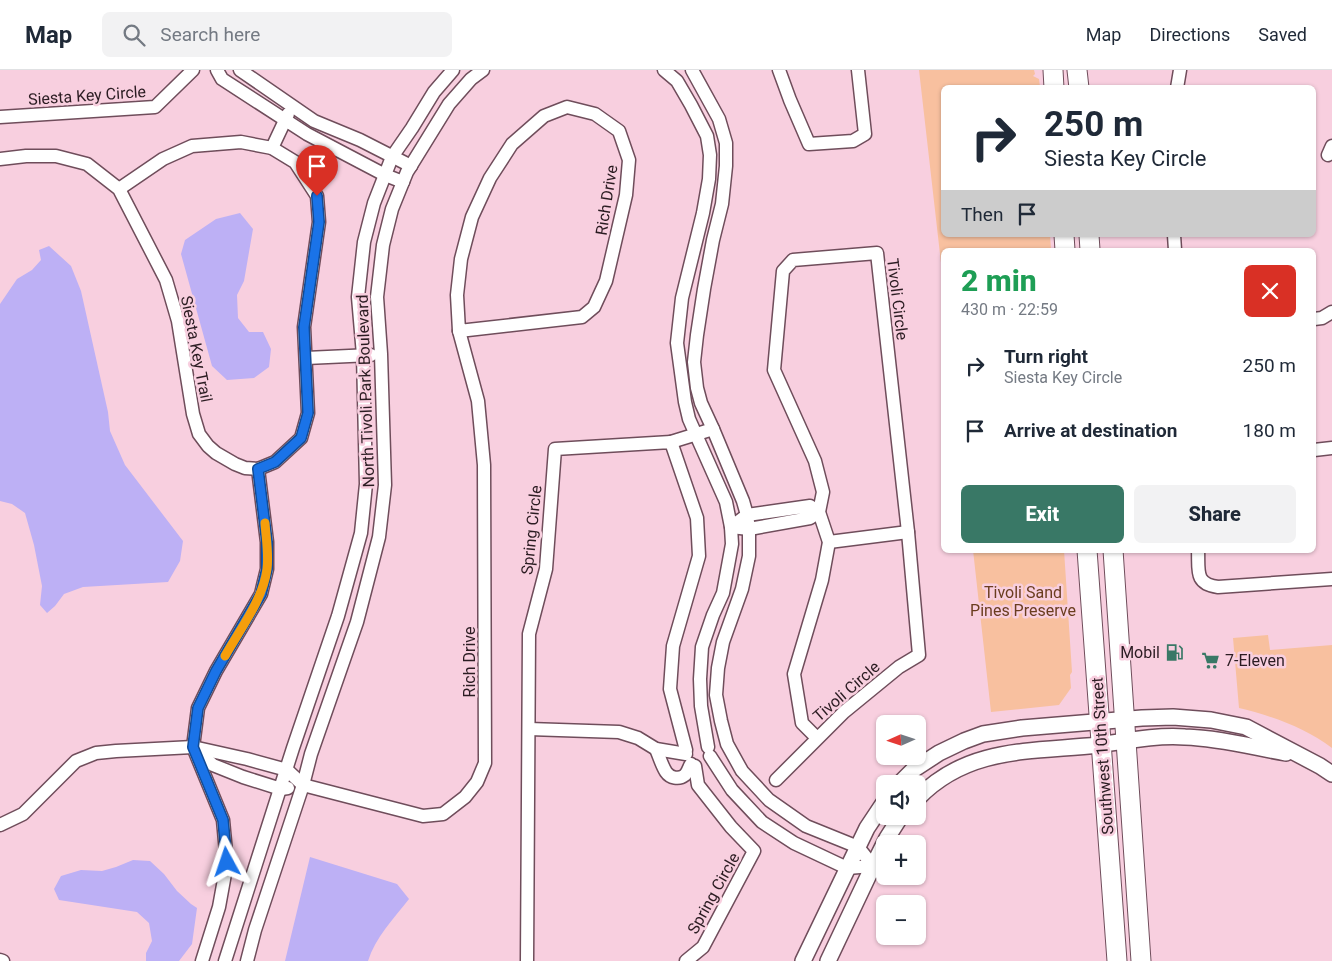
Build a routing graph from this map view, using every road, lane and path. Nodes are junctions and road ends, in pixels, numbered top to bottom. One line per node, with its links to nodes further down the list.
1 (193, 70): 17 (street, Siesta Key Circle)
2 (217, 70): 18 (street)
3 (240, 70): 16 (street)
4 (453, 70): 20 (street, North Tivoli Park Boulevard)
5 (483, 70): 22 (street, North Tivoli Park Boulevard)
6 (692, 70): 32 (street)
7 (778, 70): 8 (street)
8 (858, 70)
9 (1053, 70): 13 (main road)
10 (1077, 70): 14 (main road)
11 (1180, 70): 15 (street)
12 (669, 71): 33 (street)
13 (1054, 85)
14 (1079, 85)
15 (1178, 85)
16 (293, 107): 18 (street); 20 (street)
17 (0, 117)
18 (285, 120): 19 (street); 23 (street)
19 (272, 148): 25 (street); 31 (street)
20 (392, 157): 22 (street); 23 (street, North Tivoli Park Boulevard)
21 (0, 159): 25 (street, Siesta Key Trail)
22 (411, 166): 24 (street, North Tivoli Park Boulevard)
23 (385, 175): 24 (street); 30 (street, North Tivoli Park Boulevard)
24 (403, 182): 29 (street, North Tivoli Park Boulevard)
25 (119, 189): 37 (street, Siesta Key Trail)
26 (1332, 312): 27 (street)
27 (1316, 319)
28 (459, 331): 28 (street, Rich Drive); 66 (street, Rich Drive)
29 (382, 354): 30 (street); 49 (street, North Tivoli Park Boulevard)
30 (362, 355): 31 (street); 48 (street, North Tivoli Park Boulevard)
31 (306, 358): 37 (street)
32 (713, 429): 33 (street, Spring Circle); 39 (street)
33 (696, 434): 34 (street, Spring Circle); 40 (street)
34 (671, 442): 52 (street, Spring Circle); 61 (street, Spring Circle)
35 (1332, 448): 36 (street)
36 (1316, 450)
37 (258, 469): 57 (street)
38 (819, 512): 39 (street); 41 (street); 42 (street, Tivoli Circle); 43 (street, Tivoli Circle)
39 (747, 514): 40 (street); 41 (street)
40 (732, 527): 41 (street); 59 (street)
41 (749, 529): 55 (street)
42 (908, 532): 43 (street); 53 (street, Tivoli Circle)
43 (829, 542): 53 (street, Tivoli Circle)
44 (1087, 553): 51 (main road, Southwest 10th Street)
45 (1113, 553): 50 (main road, Southwest 10th Street)
46 (1198, 553): 47 (street)
47 (1332, 579)
48 (343, 601): 49 (street); 62 (street, North Tivoli Park Boulevard)
49 (361, 606): 66 (street, North Tivoli Park Boulevard)
50 (1125, 720): 51 (street); 54 (main road, Southwest 10th Street); 60 (street)
51 (1099, 722): 56 (main road, Southwest 10th Street); 64 (street)
52 (529, 729): 58 (street); 81 (street, Spring Circle)
53 (817, 738): 65 (street, Tivoli Circle)
54 (1126, 740): 56 (street); 60 (street); 86 (main road, Southwest 10th Street)
55 (727, 744): 59 (street); 72 (street)
56 (1101, 744): 68 (street); 85 (main road, Southwest 10th Street)
57 (193, 747): 62 (street); 67 (street); 70 (street); 79 (street)
58 (656, 749): 61 (street); 61 (street)
59 (709, 751): 61 (street); 61 (street); 75 (street)
60 (1302, 757): 63 (street)
61 (690, 758): 82 (street, Spring Circle)
62 (287, 770): 66 (street, Rich Drive); 67 (street, North Tivoli Park Boulevard)
63 (1332, 774)
64 (909, 775)
65 (776, 780)
66 (303, 785): 67 (street); 76 (street, North Tivoli Park Boulevard)
67 (281, 789): 74 (street, North Tivoli Park Boulevard)
68 (926, 791)
69 (876, 814): 72 (street)
70 (0, 825)
71 (895, 825): 73 (street)
72 (858, 847): 73 (street); 75 (street)
73 (873, 866): 75 (street); 84 (street)
74 (256, 867): 76 (street); 77 (street, North Tivoli Park Boulevard)
75 (847, 868): 83 (street)
76 (274, 873): 78 (street, North Tivoli Park Boulevard)
77 (230, 945): 78 (street); 80 (street, North Tivoli Park Boulevard)
78 (248, 956)
79 (202, 961)
80 (225, 961)
81 (527, 961)
82 (686, 961)
83 (803, 961)
84 (828, 961)
85 (1117, 961)
86 (1142, 961)

